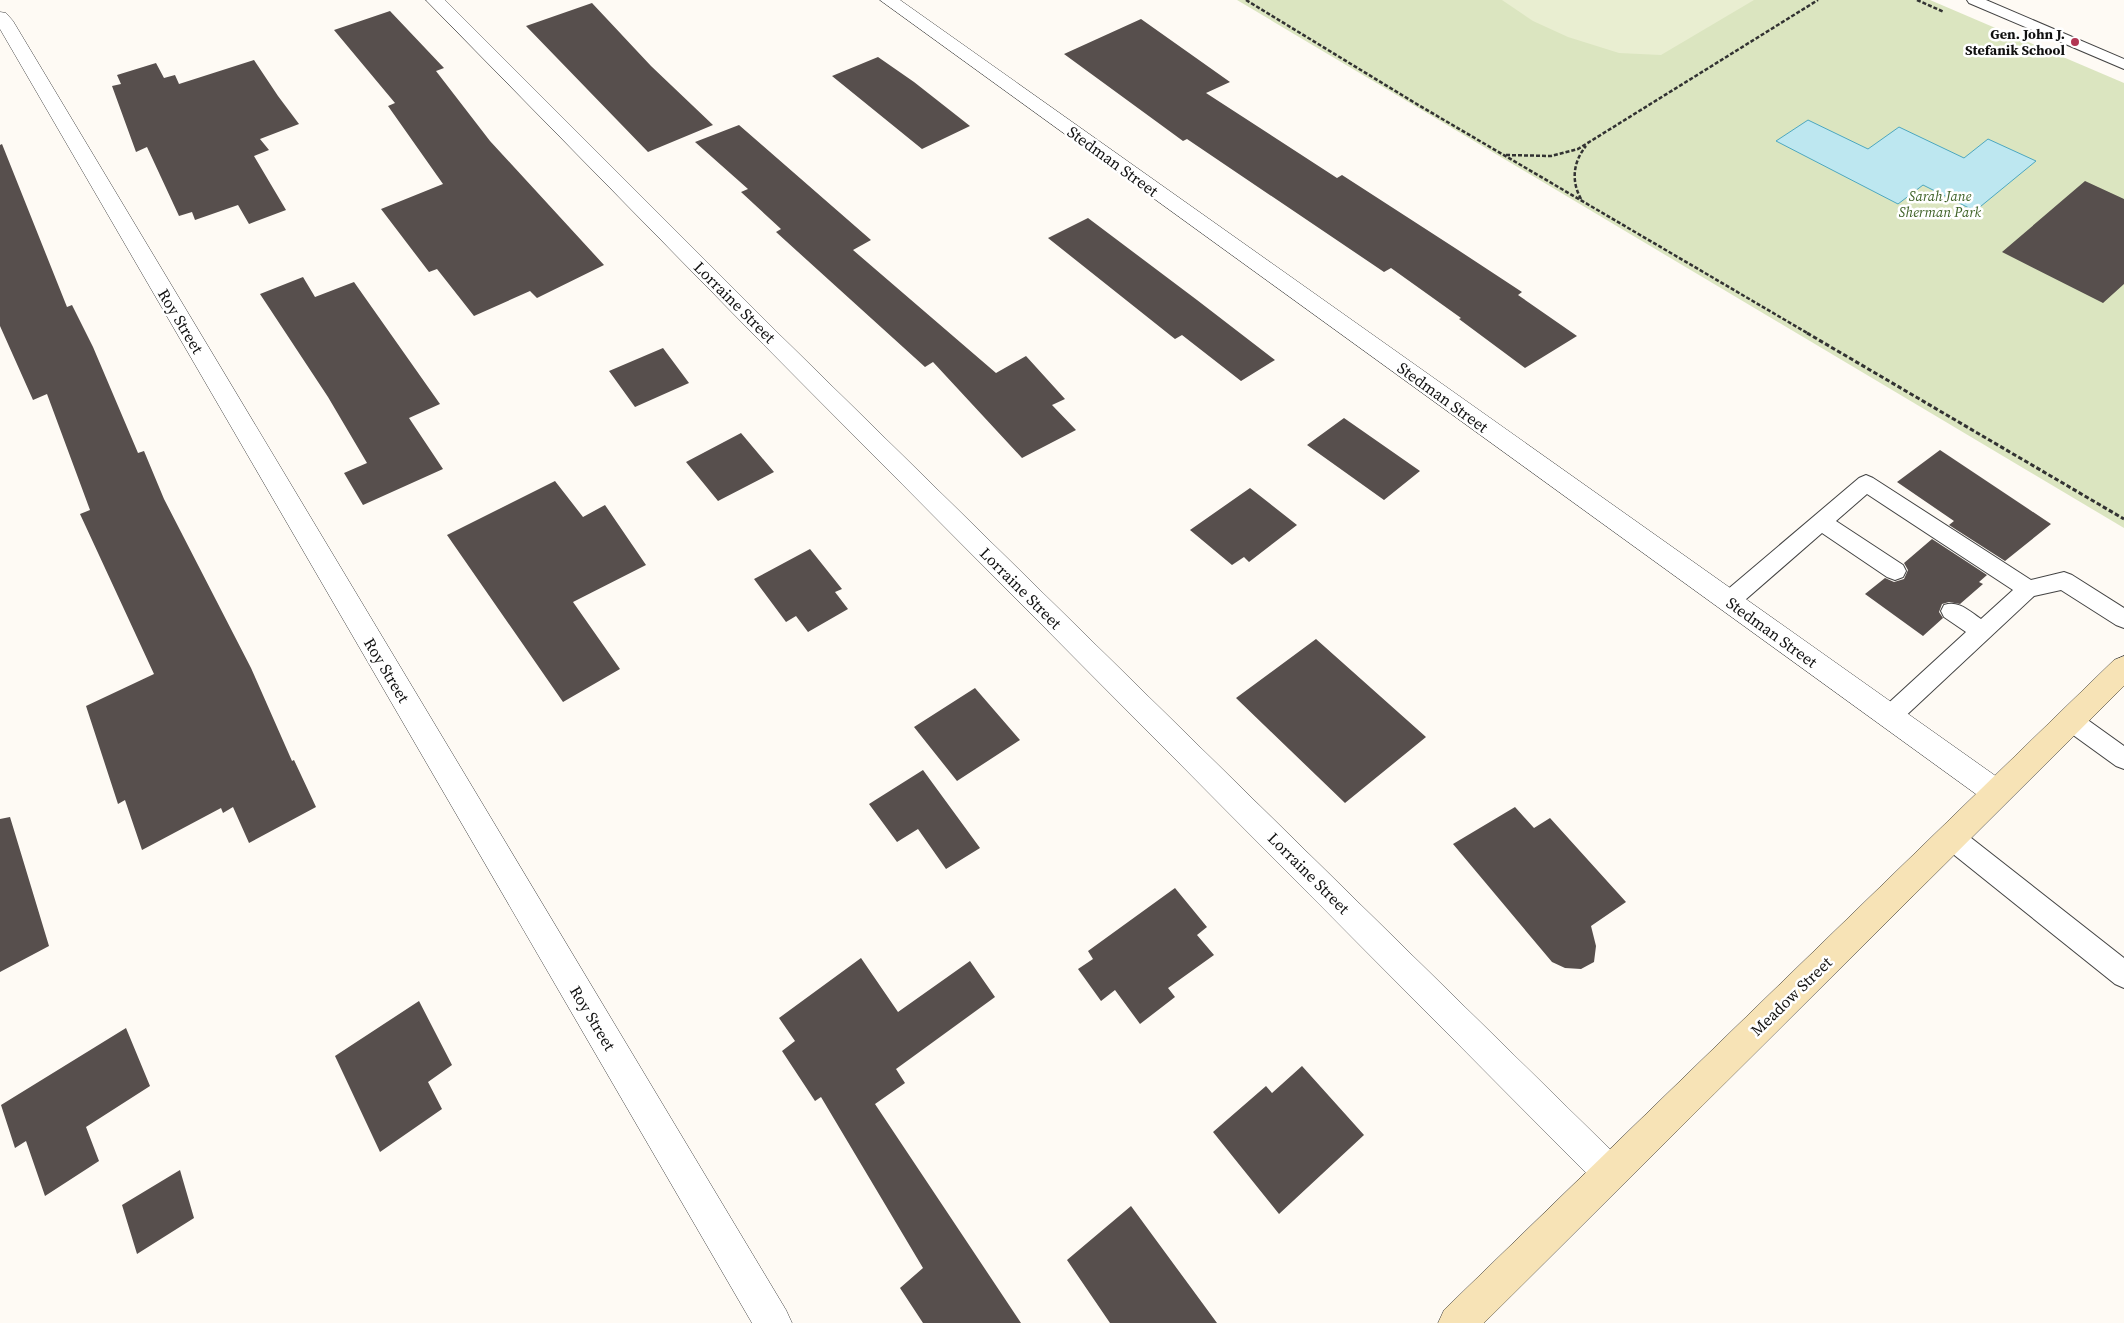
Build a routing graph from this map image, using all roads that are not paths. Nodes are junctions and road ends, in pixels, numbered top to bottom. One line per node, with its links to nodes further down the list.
1 (436, 0): 20 (street, Lorraine Street)
2 (889, 0): 9 (street, Stedman Street)
3 (1974, 0): 5 (lane)
4 (0, 17): 21 (street, Roy Street)
5 (2124, 64)
6 (1821, 521): 7 (lane); 8 (lane); 9 (lane)
7 (1895, 570)
8 (2028, 589): 11 (lane); 12 (lane)
9 (1729, 601): 14 (street, Stedman Street)
10 (1952, 611): 12 (lane)
11 (2124, 619)
12 (1982, 631): 14 (lane)
13 (2124, 668): 15 (main road, Meadow Street)
14 (1890, 716): 17 (street, Stedman Street)
15 (2070, 720): 16 (lane); 17 (main road, Meadow Street)
16 (2124, 759)
17 (1997, 793): 18 (main road, Meadow Street)
18 (1952, 838): 19 (lane); 20 (main road, Meadow Street)
19 (2124, 976)
20 (1610, 1173): 22 (main road, Meadow Street)
21 (773, 1323)
22 (1457, 1323)

